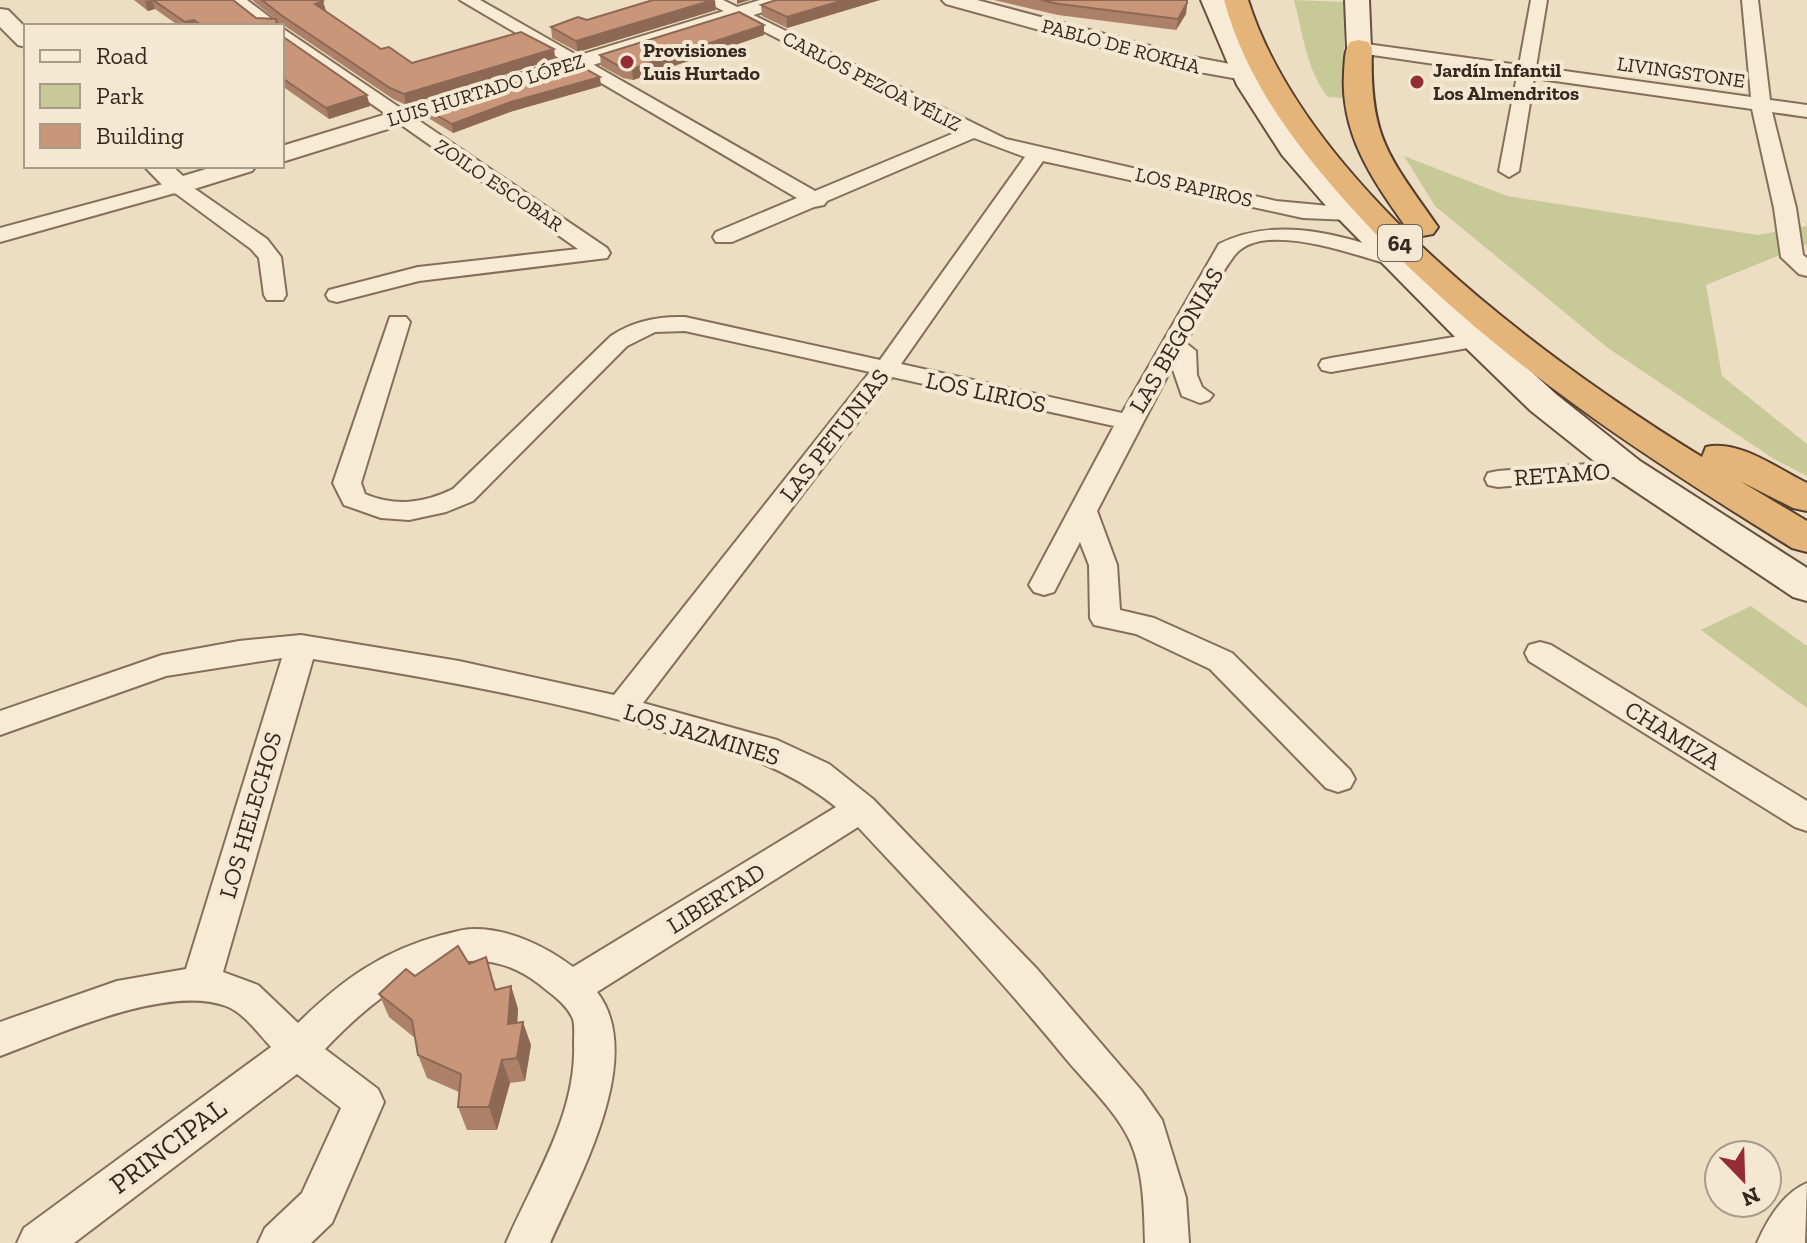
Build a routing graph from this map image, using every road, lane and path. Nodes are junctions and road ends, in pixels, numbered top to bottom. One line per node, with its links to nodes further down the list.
1 (236, 0): 14 (street)
2 (468, 0): 18 (street)
3 (710, 0): 12 (street, CARLOS PEZOA VÉLIZ)
4 (782, 0): 12 (street, LUIS HURTADO LÓPEZ)
5 (953, 0): 20 (street, PABLO DE ROKHA)
6 (1213, 0): 20 (main road)
7 (1236, 0): 46 (highway, 64)
8 (1258, 0): 33 (highway, 64)
9 (1357, 0): 17 (main road)
10 (1539, 0): 19 (street)
11 (1750, 0): 21 (street)
12 (737, 14): 18 (street, LUIS HURTADO LÓPEZ); 24 (street, CARLOS PEZOA VÉLIZ)
13 (0, 15): 16 (street)
14 (269, 24)
15 (284, 34): 23 (street, ZOILO ESCOBAR)
16 (24, 38)
17 (1359, 48): 19 (street, LIVINGSTONE); 33 (highway)
18 (575, 63): 23 (street, LUIS HURTADO LÓPEZ); 31 (street)
19 (1527, 72): 21 (street, LIVINGSTONE); 29 (street)
20 (1244, 73): 32 (main road)
21 (1761, 105): 22 (street, LIVINGSTONE); 37 (street)
22 (1807, 111)
23 (400, 117): 25 (street, LUIS HURTADO LÓPEZ); 39 (street, ZOILO ESCOBAR)
24 (973, 132): 26 (street, CARLOS PEZOA VÉLIZ); 31 (street)
25 (284, 153)
26 (1037, 155): 32 (street, LOS PAPIROS); 44 (street, LAS PETUNIAS)
27 (159, 168): 30 (street)
28 (236, 168): 30 (street)
29 (1509, 171)
30 (178, 186): 34 (street); 38 (street)
31 (817, 201): 35 (street)
32 (1351, 214): 36 (main road)
33 (1422, 227): 46 (highway, 64)
34 (0, 235)
35 (724, 237)
36 (1395, 259): 41 (main road); 42 (street, LAS BEGONIAS)
37 (1807, 269)
38 (275, 295)
39 (337, 295)
40 (398, 322): 44 (street, LOS LIRIOS)
41 (1477, 340): 43 (street); 49 (main road)
42 (1172, 346): 45 (street); 47 (street, LAS BEGONIAS)
43 (1331, 365)
44 (885, 370): 47 (street, LOS LIRIOS); 59 (street, LAS PETUNIAS)
45 (1200, 395)
46 (1634, 414): 48 (highway, 64); 54 (highway, 64)
47 (1129, 422): 53 (street, LAS BEGONIAS)
48 (1720, 455): 51 (highway); 52 (highway, 64)
49 (1627, 469): 50 (street, RETAMO); 56 (main road)
50 (1498, 479)
51 (1807, 499)
52 (1807, 508)
53 (1083, 511): 55 (street, LAS BEGONIAS); 61 (street)
54 (1807, 539)
55 (1044, 585)
56 (1807, 587)
57 (301, 646): 59 (street, LOS JAZMINES); 60 (street, LOS JAZMINES); 64 (street, LOS HELECHOS)
58 (1540, 653): 63 (street, CHAMIZA)
59 (621, 708): 62 (street, LOS JAZMINES)
60 (0, 723)
61 (1338, 779)
62 (861, 808): 65 (street, LIBERTAD); 72 (street, LOS JAZMINES)
63 (1807, 818)
64 (200, 985): 66 (street); 67 (street)
65 (572, 988): 67 (street, PRINCIPAL); 71 (street)
66 (0, 1039)
67 (298, 1050): 69 (street, PRINCIPAL); 70 (street)
68 (1807, 1204): 73 (street)
69 (39, 1243)
70 (280, 1243)
71 (528, 1243)
72 (1167, 1243)
73 (1779, 1243)

